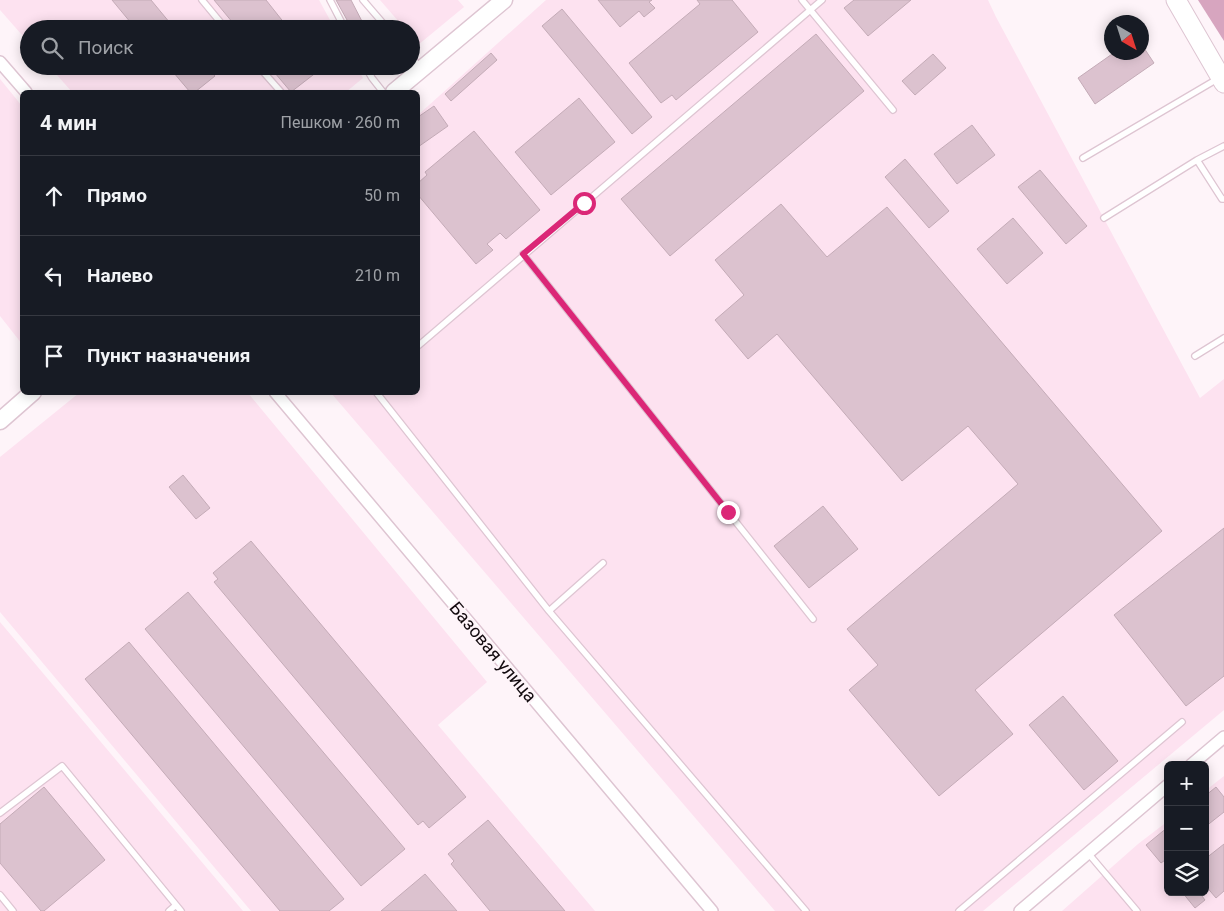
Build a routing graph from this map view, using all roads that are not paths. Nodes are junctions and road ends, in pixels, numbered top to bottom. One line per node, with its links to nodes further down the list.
1 (202, 0): 9 (lane)
2 (330, 0): 10 (lane)
3 (363, 0): 11 (lane)
4 (504, 0): 12 (main road)
5 (802, 0): 8 (lane)
6 (822, 0): 8 (lane)
7 (1176, 0): 17 (main road)
8 (810, 10): 22 (lane); 28 (lane)
9 (219, 20)
10 (340, 20)
11 (380, 20)
12 (420, 60)
13 (0, 62): 18 (street)
14 (266, 75): 19 (lane)
15 (370, 75): 20 (lane)
16 (407, 75): 21 (main road)
17 (1222, 80): 24 (lane)
18 (24, 90)
19 (280, 90)
20 (381, 90)
21 (396, 90)
22 (894, 110)
23 (1224, 146): 25 (lane)
24 (1083, 158)
25 (1197, 160): 26 (lane); 27 (lane)
26 (1224, 199)
27 (1104, 218)
28 (523, 254): 30 (lane); 38 (lane)
29 (1224, 338): 31 (lane)
30 (420, 344)
31 (1195, 356)
32 (30, 395): 35 (main road)
33 (278, 395): 50 (street, Базовая улица)
34 (378, 395): 37 (lane)
35 (0, 421)
36 (603, 563): 37 (lane)
37 (549, 611): 51 (lane)
38 (813, 619)
39 (1182, 722): 52 (lane)
40 (1224, 737): 41 (street)
41 (1196, 761)
42 (1164, 788): 44 (street)
43 (0, 813): 46 (lane)
44 (1088, 853): 53 (street); 54 (lane)
45 (0, 895): 47 (lane)
46 (176, 905): 48 (lane); 49 (lane)
47 (13, 911)
48 (169, 911)
49 (181, 911)
50 (712, 911)
51 (806, 911)
52 (959, 911)
53 (1020, 911)
54 (1137, 911)

